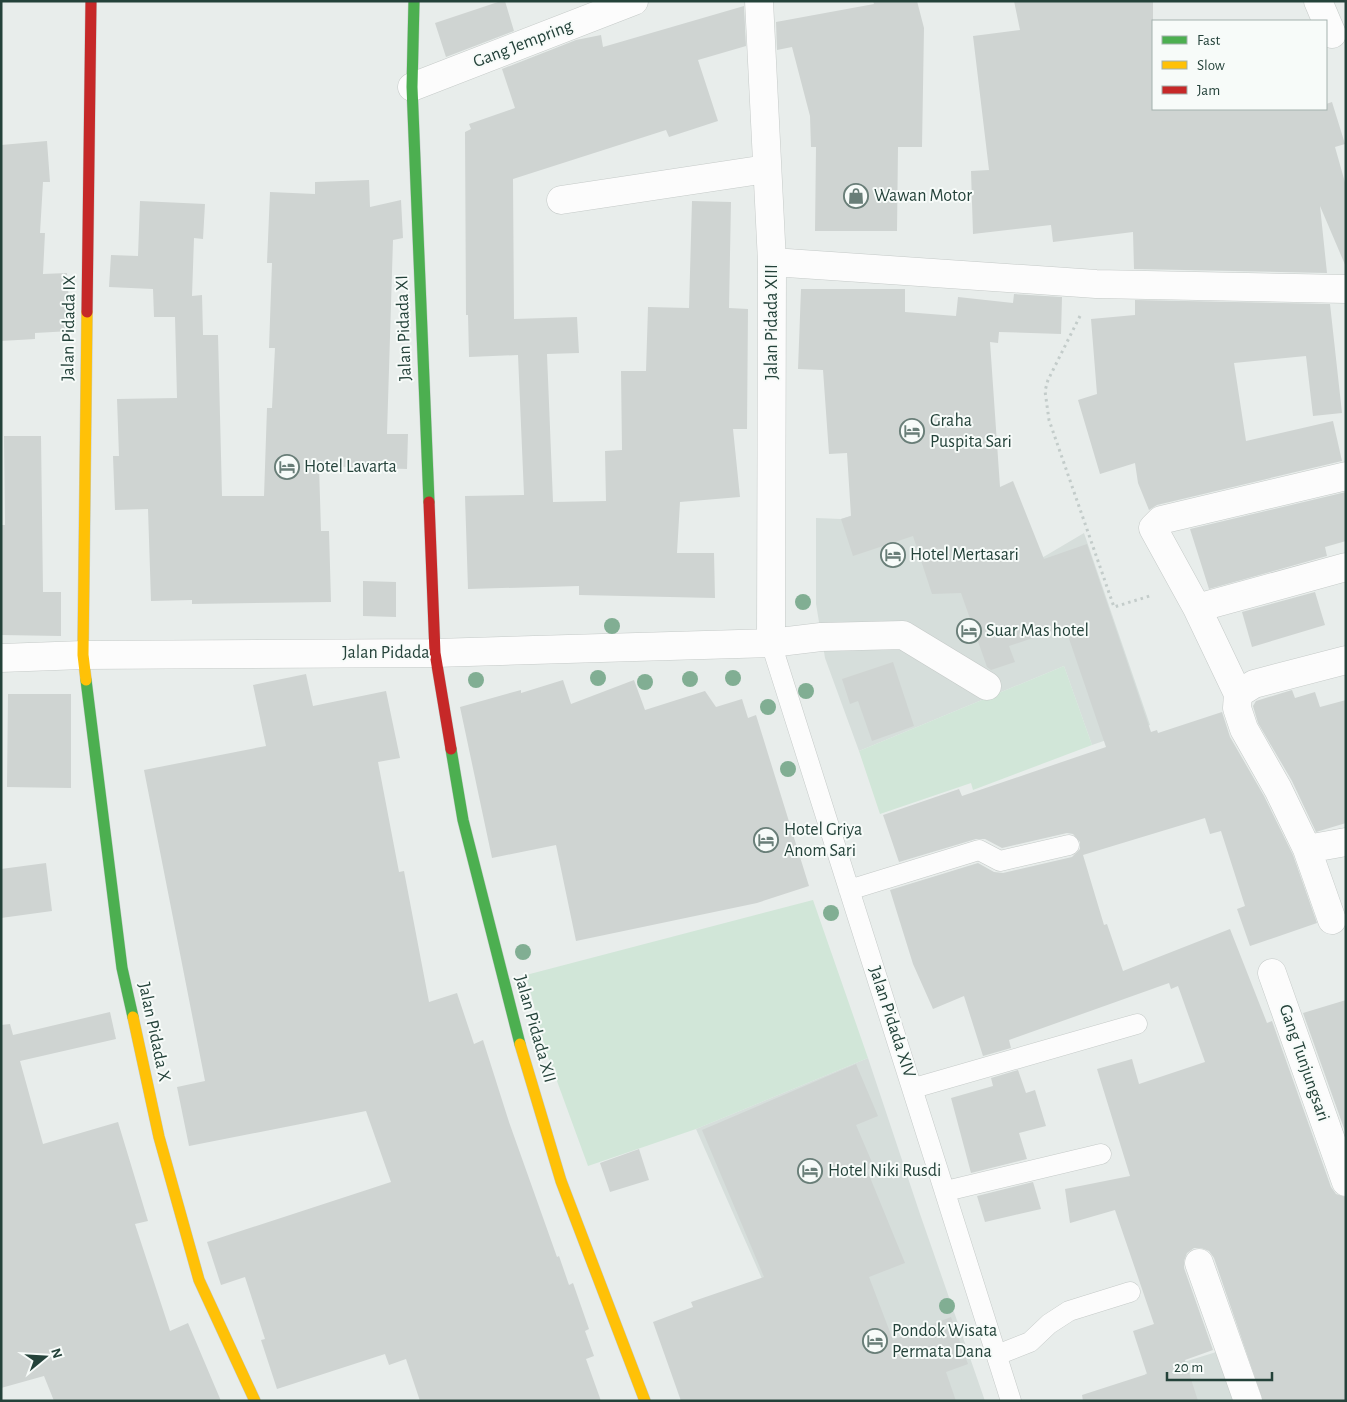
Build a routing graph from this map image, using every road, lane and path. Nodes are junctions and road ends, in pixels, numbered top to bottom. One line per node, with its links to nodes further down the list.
1 (91, 1): 20 (street, Jalan Pidada IX)
2 (414, 1): 9 (street, Jalan Pidada XI)
3 (634, 1): 9 (street, Gang Jempring)
4 (759, 1): 10 (street, Jalan Pidada XIII)
5 (1318, 1): 6 (street)
6 (1326, 20)
7 (1327, 22): 8 (street)
8 (1332, 34)
9 (412, 87): 19 (street, Jalan Pidada XI)
10 (767, 169): 11 (street); 12 (street, Jalan Pidada XIII)
11 (561, 200)
12 (772, 262): 13 (street); 18 (street, Jalan Pidada XIII)
13 (1096, 284): 14 (street); 17 (path)
14 (1346, 289)
15 (1346, 476): 17 (street)
16 (1346, 567): 17 (street)
17 (1191, 597): 24 (street)
18 (771, 643): 19 (street, Jalan Pidada); 23 (street, Jalan Pidada); 28 (lane, Jalan Pidada XIV)
19 (435, 653): 20 (street, Jalan Pidada); 40 (street, Jalan Pidada XII)
20 (83, 655): 21 (street, Jalan Pidada); 39 (street, Jalan Pidada X)
21 (1, 658)
22 (1346, 660): 24 (street)
23 (987, 686)
24 (1238, 694): 27 (street)
25 (1346, 842): 27 (street)
26 (1069, 845): 28 (lane)
27 (1307, 849): 29 (street)
28 (849, 890): 32 (lane, Jalan Pidada XIV)
29 (1332, 920)
30 (1272, 973): 34 (street, Gang Tunjungsari)
31 (1137, 1024): 32 (lane)
32 (914, 1088): 35 (lane, Jalan Pidada XIV)
33 (1101, 1154): 35 (lane)
34 (1346, 1182)
35 (946, 1191): 38 (lane, Jalan Pidada XIV)
36 (1199, 1263): 42 (street)
37 (1130, 1292): 38 (lane)
38 (997, 1355): 41 (lane, Jalan Pidada XIV)
39 (255, 1401)
40 (645, 1401)
41 (1012, 1401)
42 (1248, 1401)

